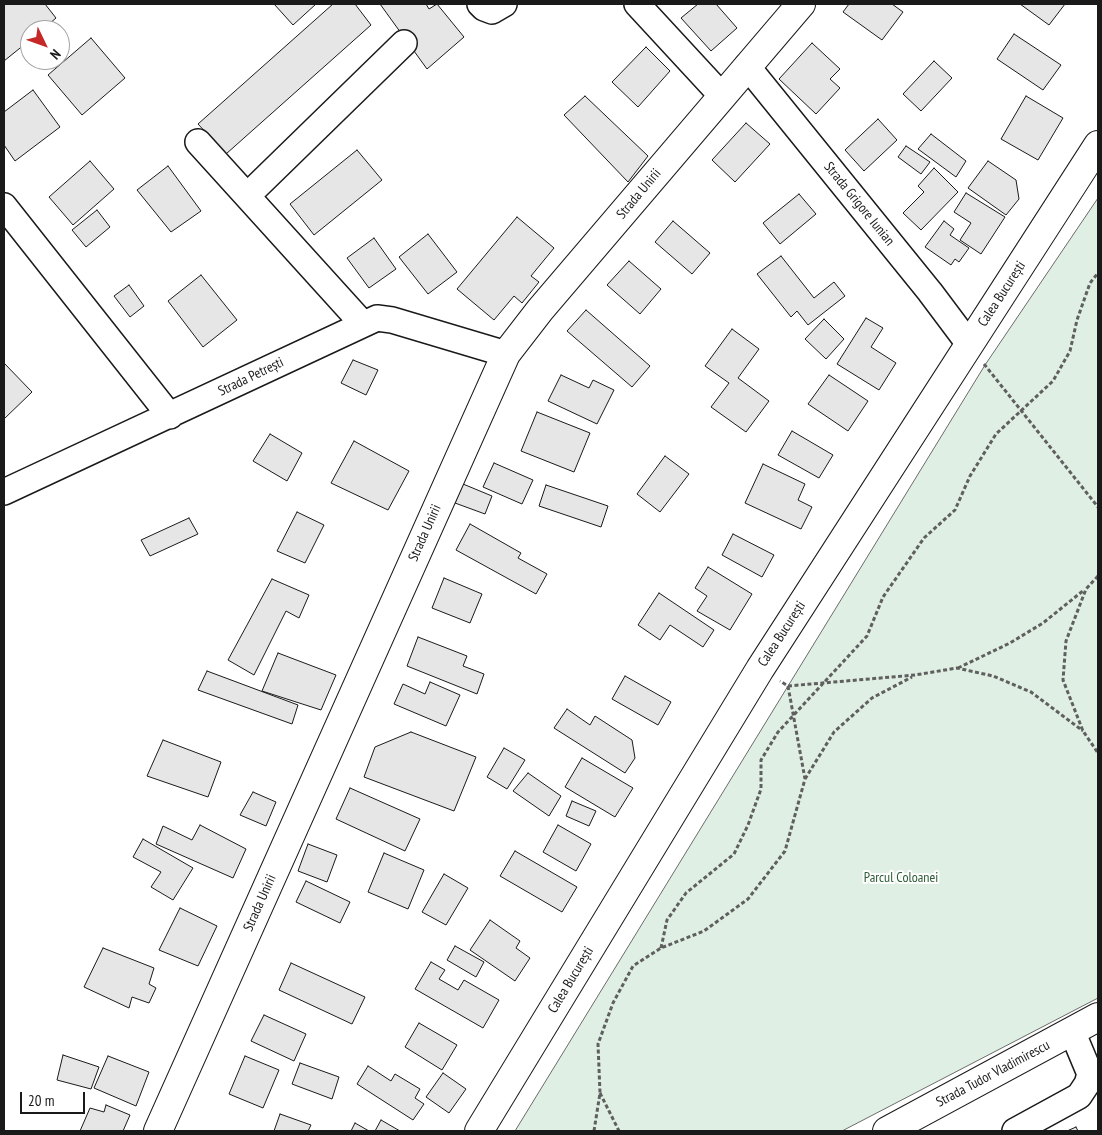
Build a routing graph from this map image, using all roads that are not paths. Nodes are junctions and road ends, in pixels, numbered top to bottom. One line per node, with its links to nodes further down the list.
1 (480, 4): 2 (street)
2 (504, 4)
3 (637, 4): 7 (street)
4 (797, 5): 6 (main road, Strada Unirii)
5 (404, 43): 10 (street)
6 (747, 66): 7 (main road, Strada Unirii); 13 (street, Strada Grigore Iunian)
7 (722, 96): 14 (main road, Strada Unirii)
8 (198, 142): 10 (street)
9 (1098, 145): 13 (main road, Calea București)
10 (248, 196): 12 (street)
11 (4, 206): 15 (street)
12 (362, 323): 14 (street, Strada Petrești); 15 (street, Strada Petrești)
13 (969, 344): 20 (main road, Calea București)
14 (506, 354): 19 (main road, Strada Unirii)
15 (170, 416): 16 (street, Strada Petrești)
16 (4, 492)
17 (1098, 1017): 18 (main road, Strada Tudor Vladimirescu)
18 (1072, 1031): 21 (main road, Strada Tudor Vladimirescu); 22 (street)
19 (158, 1131)
20 (479, 1131)
21 (887, 1131)
22 (1015, 1131)

